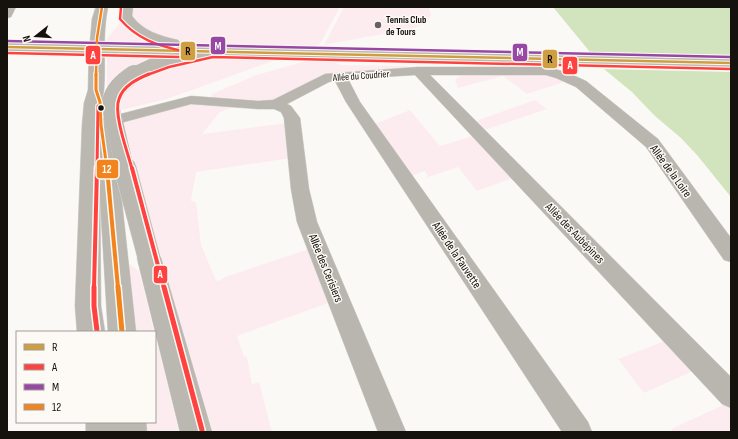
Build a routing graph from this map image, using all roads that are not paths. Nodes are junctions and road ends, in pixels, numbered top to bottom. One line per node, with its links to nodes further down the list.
1 (11, 7): 4 (street)
2 (102, 7): 12 (main road)
3 (127, 7): 6 (main road)
4 (7, 15)
5 (7, 46): 6 (main road, bridge)
6 (212, 51): 7 (main road); 17 (main road, bridge)
7 (731, 63)
8 (418, 71): 9 (street, Allée du Coudrier); 10 (street, Allée du Coudrier); 16 (street, Allée des Aubépines)
9 (339, 76): 11 (street, Allée du Coudrier); 19 (street, Allée de la Fauvette)
10 (581, 84): 13 (street, Allée de la Loire)
11 (276, 104): 12 (street, Allée du Coudrier); 18 (street, Allée des Cerisiers)
12 (96, 124): 14 (main road); 15 (main road)
13 (731, 254)
14 (91, 331)
15 (122, 331)
16 (731, 395)
17 (196, 432)
18 (392, 432)
19 (578, 432)

